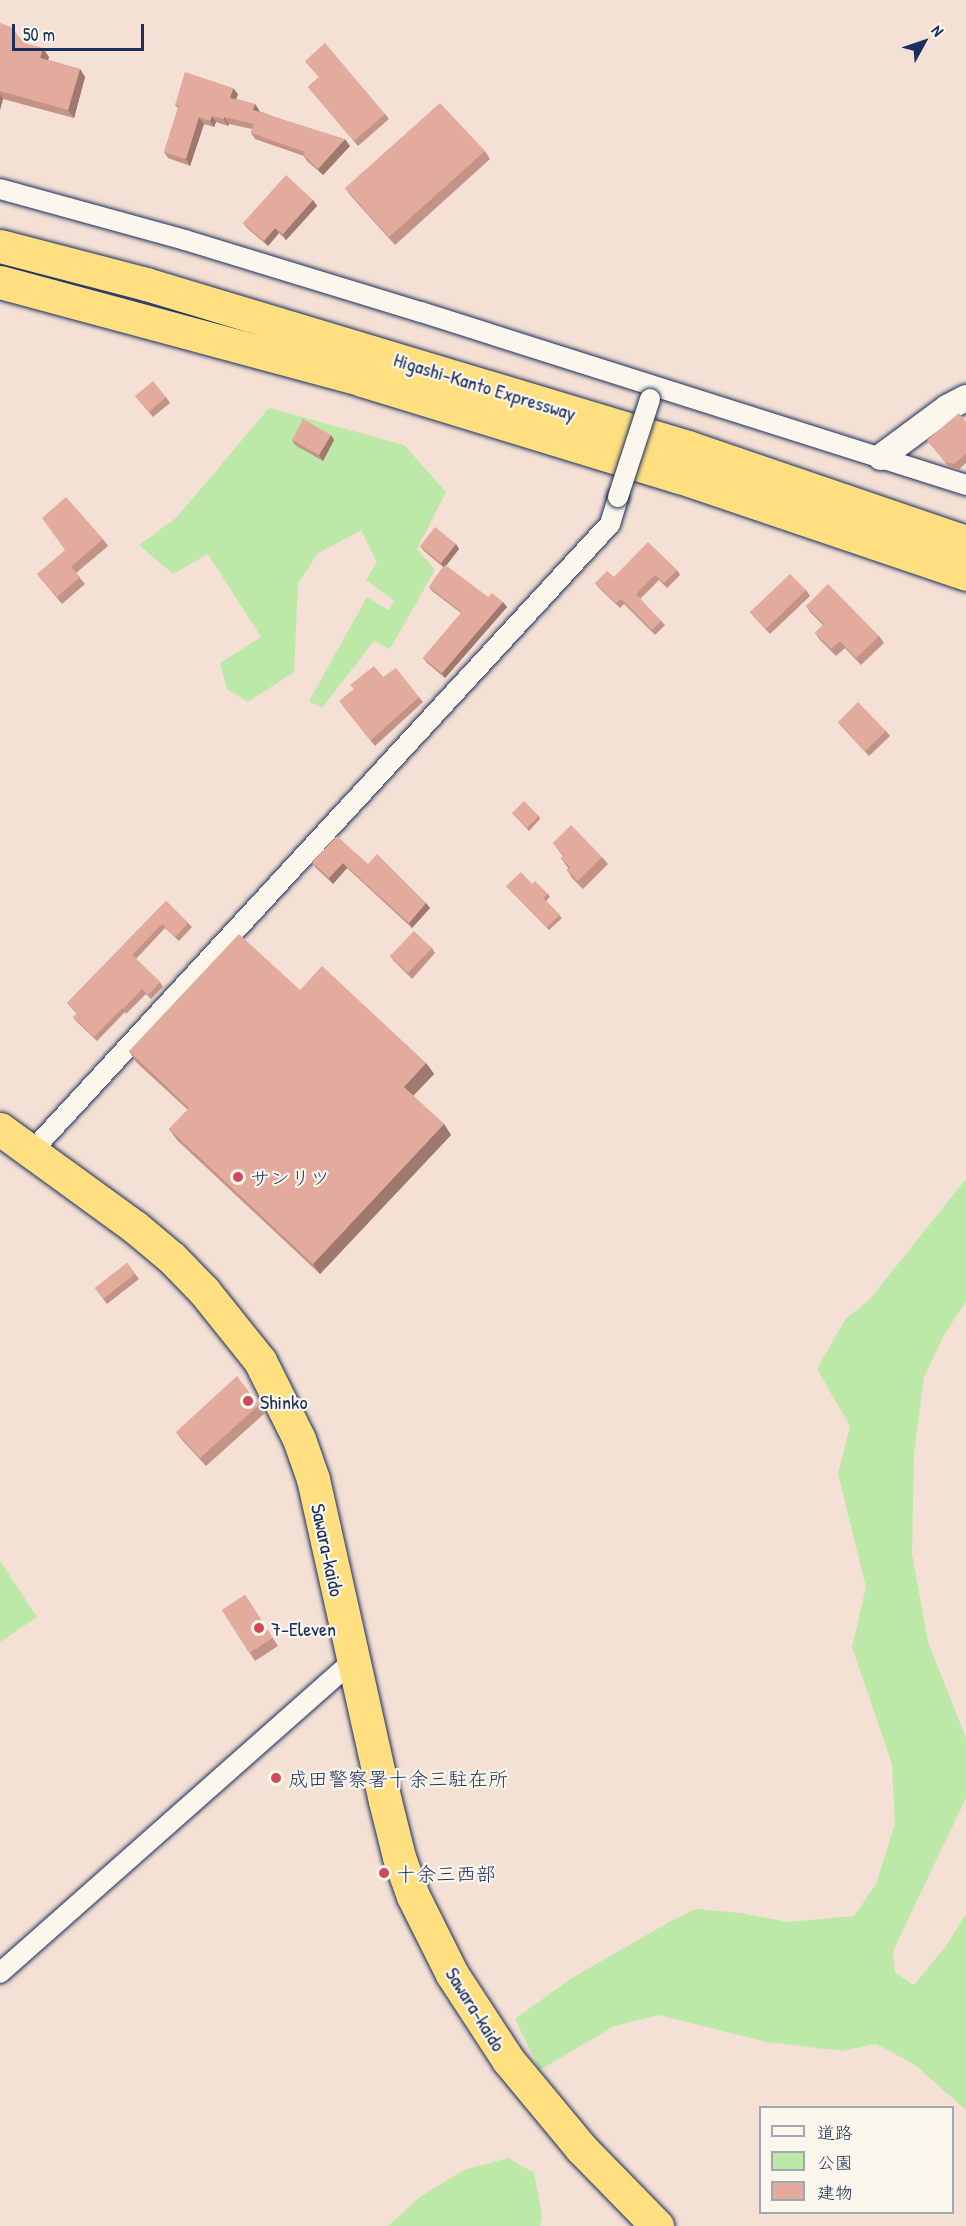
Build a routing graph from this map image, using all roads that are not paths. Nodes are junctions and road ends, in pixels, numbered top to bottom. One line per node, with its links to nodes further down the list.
1 (0, 189): 4 (street)
2 (0, 246): 8 (highway, Higashi-Kanto Expressway)
3 (0, 282): 9 (highway, Higashi-Kanto Expressway)
4 (651, 391): 6 (street); 11 (street, bridge)
5 (966, 398): 6 (street)
6 (881, 457): 7 (street)
7 (966, 485)
8 (966, 542)
9 (966, 574)
10 (0, 1129): 11 (highway, Sawara-kaido)
11 (32, 1151): 12 (highway, Sawara-kaido)
12 (352, 1662): 13 (street); 14 (highway, Sawara-kaido)
13 (0, 1973)
14 (657, 2226)

